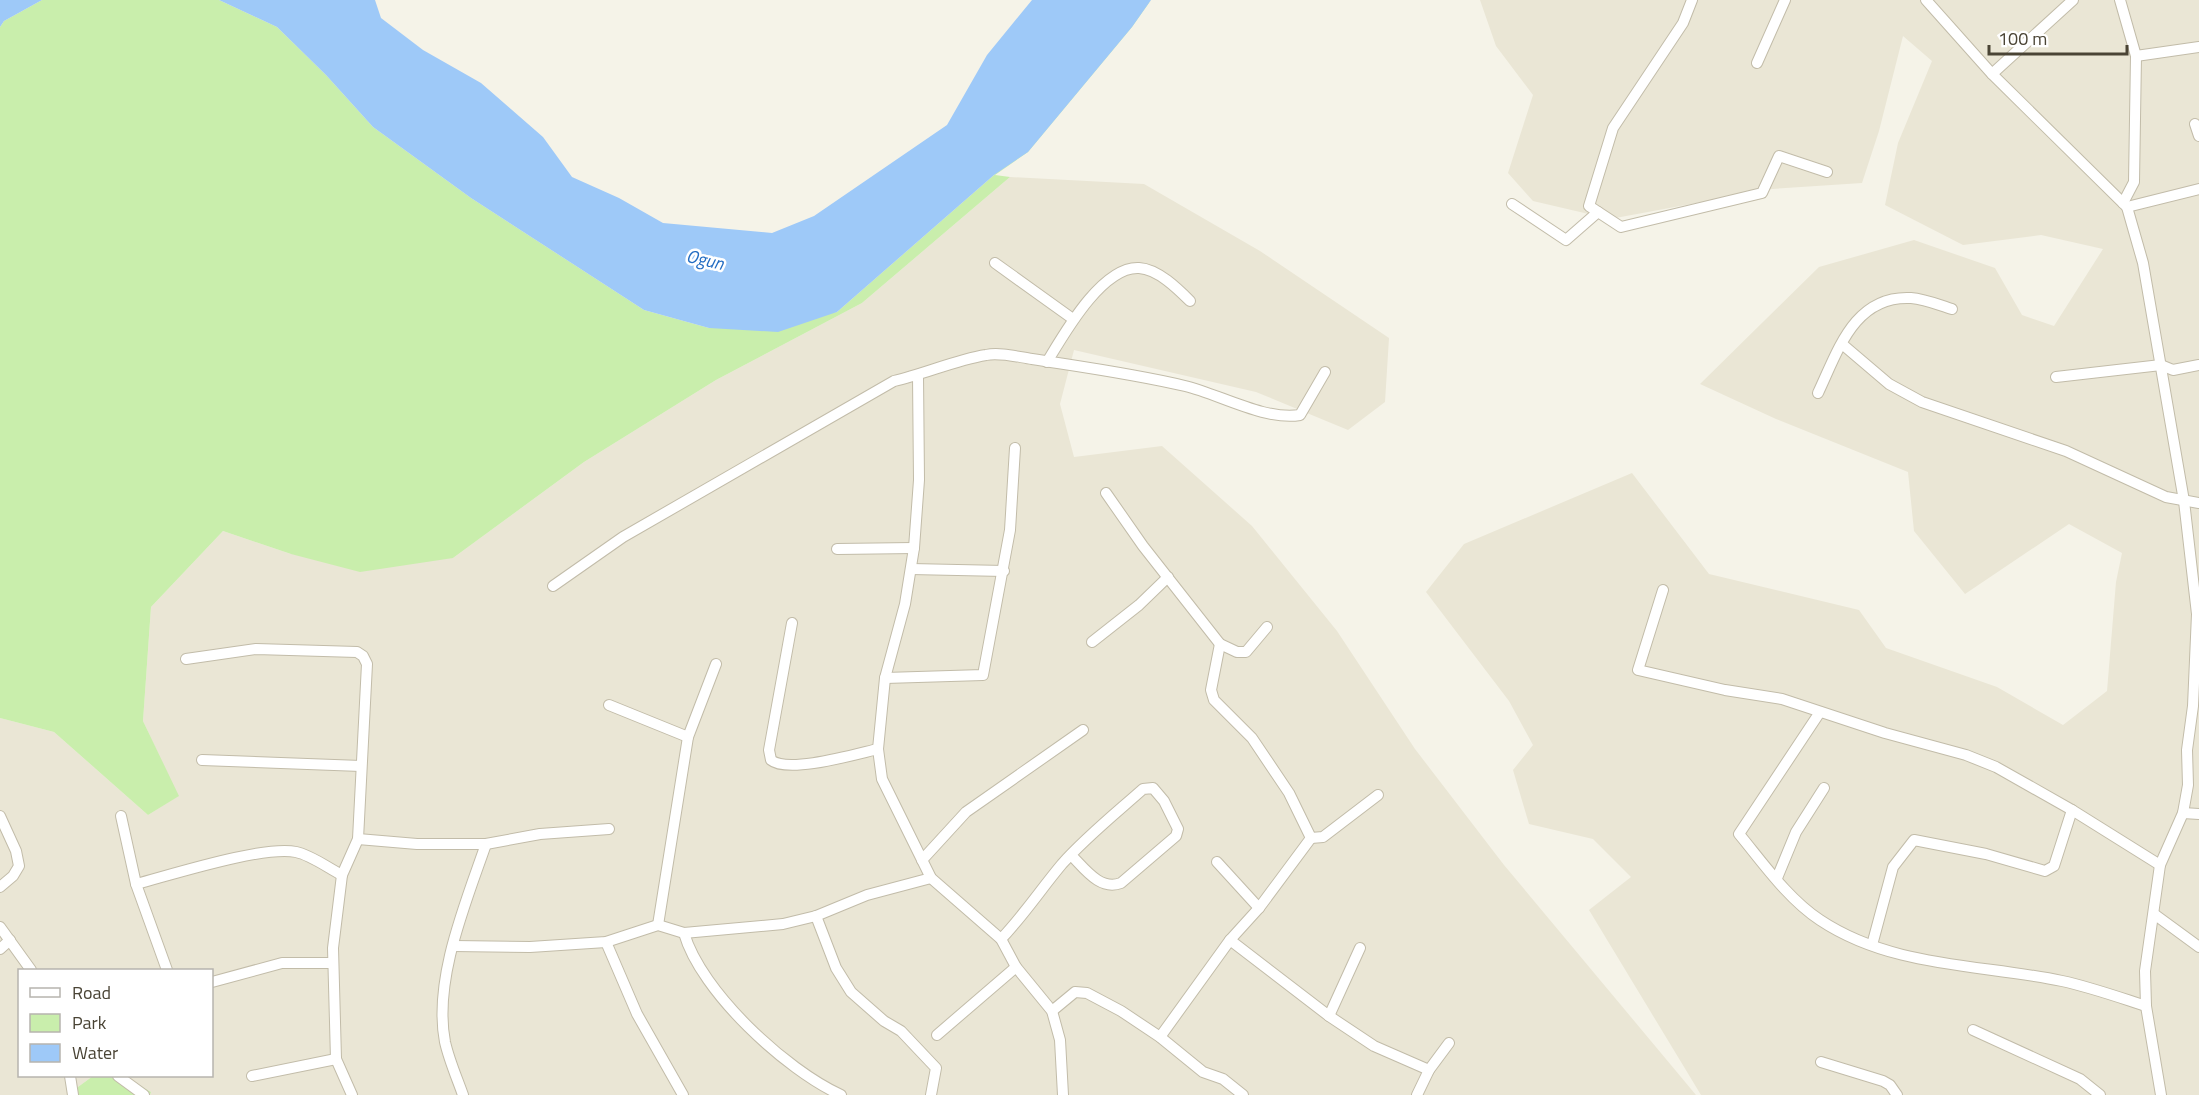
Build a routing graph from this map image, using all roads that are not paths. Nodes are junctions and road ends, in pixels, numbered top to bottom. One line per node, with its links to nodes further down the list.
1 (1692, 0): 16 (street)
2 (1785, 0): 8 (street)
3 (1926, 0): 9 (street)
4 (2073, 0): 9 (street)
5 (2120, 0): 7 (street)
6 (2199, 47): 7 (street)
7 (2136, 56): 15 (street)
8 (1757, 63)
9 (1992, 74): 15 (street)
10 (2194, 124): 11 (street)
11 (2199, 136)
12 (1827, 172): 16 (street)
13 (2199, 189): 15 (street)
14 (1512, 204): 16 (street)
15 (2125, 205): 23 (street)
16 (1598, 212)
17 (995, 262): 20 (street)
18 (1190, 301): 20 (street)
19 (1952, 309): 21 (street)
20 (1072, 319): 22 (street)
21 (1842, 344): 28 (street); 31 (street)
22 (1047, 362): 25 (street); 26 (street)
23 (2161, 365): 24 (street); 27 (street); 31 (street)
24 (2199, 365)
25 (1325, 372)
26 (918, 376): 33 (street); 38 (street)
27 (2056, 377)
28 (1818, 393)
29 (1015, 448): 36 (street)
30 (1106, 493): 37 (street)
31 (2184, 501): 32 (street); 54 (street)
32 (2199, 503)
33 (914, 548): 34 (street); 35 (street)
34 (837, 549)
35 (911, 569): 36 (street); 46 (street)
36 (1004, 571): 46 (street)
37 (1168, 577): 42 (street); 43 (street)
38 (553, 586)
39 (1663, 590): 48 (street)
40 (792, 623): 51 (street)
41 (1267, 627): 43 (street)
42 (1092, 642)
43 (1220, 644): 63 (street)
44 (186, 659): 53 (street)
45 (716, 664): 50 (street)
46 (885, 678): 51 (street)
47 (609, 705): 50 (street)
48 (1820, 712): 57 (street); 72 (street)
49 (1083, 730): 67 (street)
50 (688, 737): 78 (street)
51 (878, 749): 67 (street)
52 (202, 760): 53 (street)
53 (361, 766): 64 (street)
54 (2194, 786): 58 (street)
55 (1824, 788): 72 (street)
56 (1378, 795): 63 (street)
57 (2072, 810): 69 (street); 85 (street)
58 (2183, 813): 59 (street); 69 (street)
59 (2199, 814)
60 (0, 816): 74 (street)
61 (121, 816): 73 (street)
62 (609, 829): 65 (street)
63 (1311, 838): 75 (street)
64 (358, 839): 65 (street); 70 (street)
65 (486, 844): 86 (street)
66 (1071, 855): 66 (street); 81 (street)
67 (922, 860): 71 (street)
68 (1217, 862): 75 (street)
69 (2160, 865): 76 (street)
70 (342, 875): 73 (street); 90 (street)
71 (931, 878): 77 (street); 81 (street)
72 (1777, 878): 85 (street)
73 (136, 884): 93 (street)
74 (0, 888)
75 (1259, 908): 83 (street)
76 (2154, 914): 87 (street); 95 (street)
77 (816, 916): 80 (street); 114 (street)
78 (658, 925): 80 (street); 84 (street)
79 (0, 927): 82 (street)
80 (684, 933): 113 (street)
81 (1001, 939): 91 (street)
82 (10, 940): 89 (street); 92 (street)
83 (1230, 940): 97 (street); 100 (street)
84 (606, 942): 86 (street); 112 (street)
85 (1872, 945): 95 (street)
86 (454, 946): 111 (street)
87 (2199, 947)
88 (1360, 948): 97 (street)
89 (0, 949)
90 (333, 963): 94 (street); 102 (street)
91 (1016, 967): 96 (street); 99 (street)
92 (30, 969)
93 (167, 969)
94 (213, 982)
95 (2146, 1006): 120 (street)
96 (1052, 1011): 100 (street); 115 (street)
97 (1329, 1016): 104 (street)
98 (1973, 1030): 119 (street)
99 (937, 1035)
100 (1160, 1037): 116 (street)
101 (1449, 1043): 104 (street)
102 (336, 1059): 105 (street); 110 (street)
103 (1821, 1062): 118 (street)
104 (1429, 1070): 117 (street)
105 (252, 1076)
106 (70, 1077): 108 (street)
107 (119, 1077): 109 (street)
108 (73, 1095)
109 (144, 1095)
110 (352, 1095)
111 (463, 1095)
112 (683, 1095)
113 (841, 1095)
114 (931, 1095)
115 (1064, 1095)
116 (1243, 1095)
117 (1417, 1095)
118 (1898, 1095)
119 (2100, 1095)
120 (2161, 1095)

